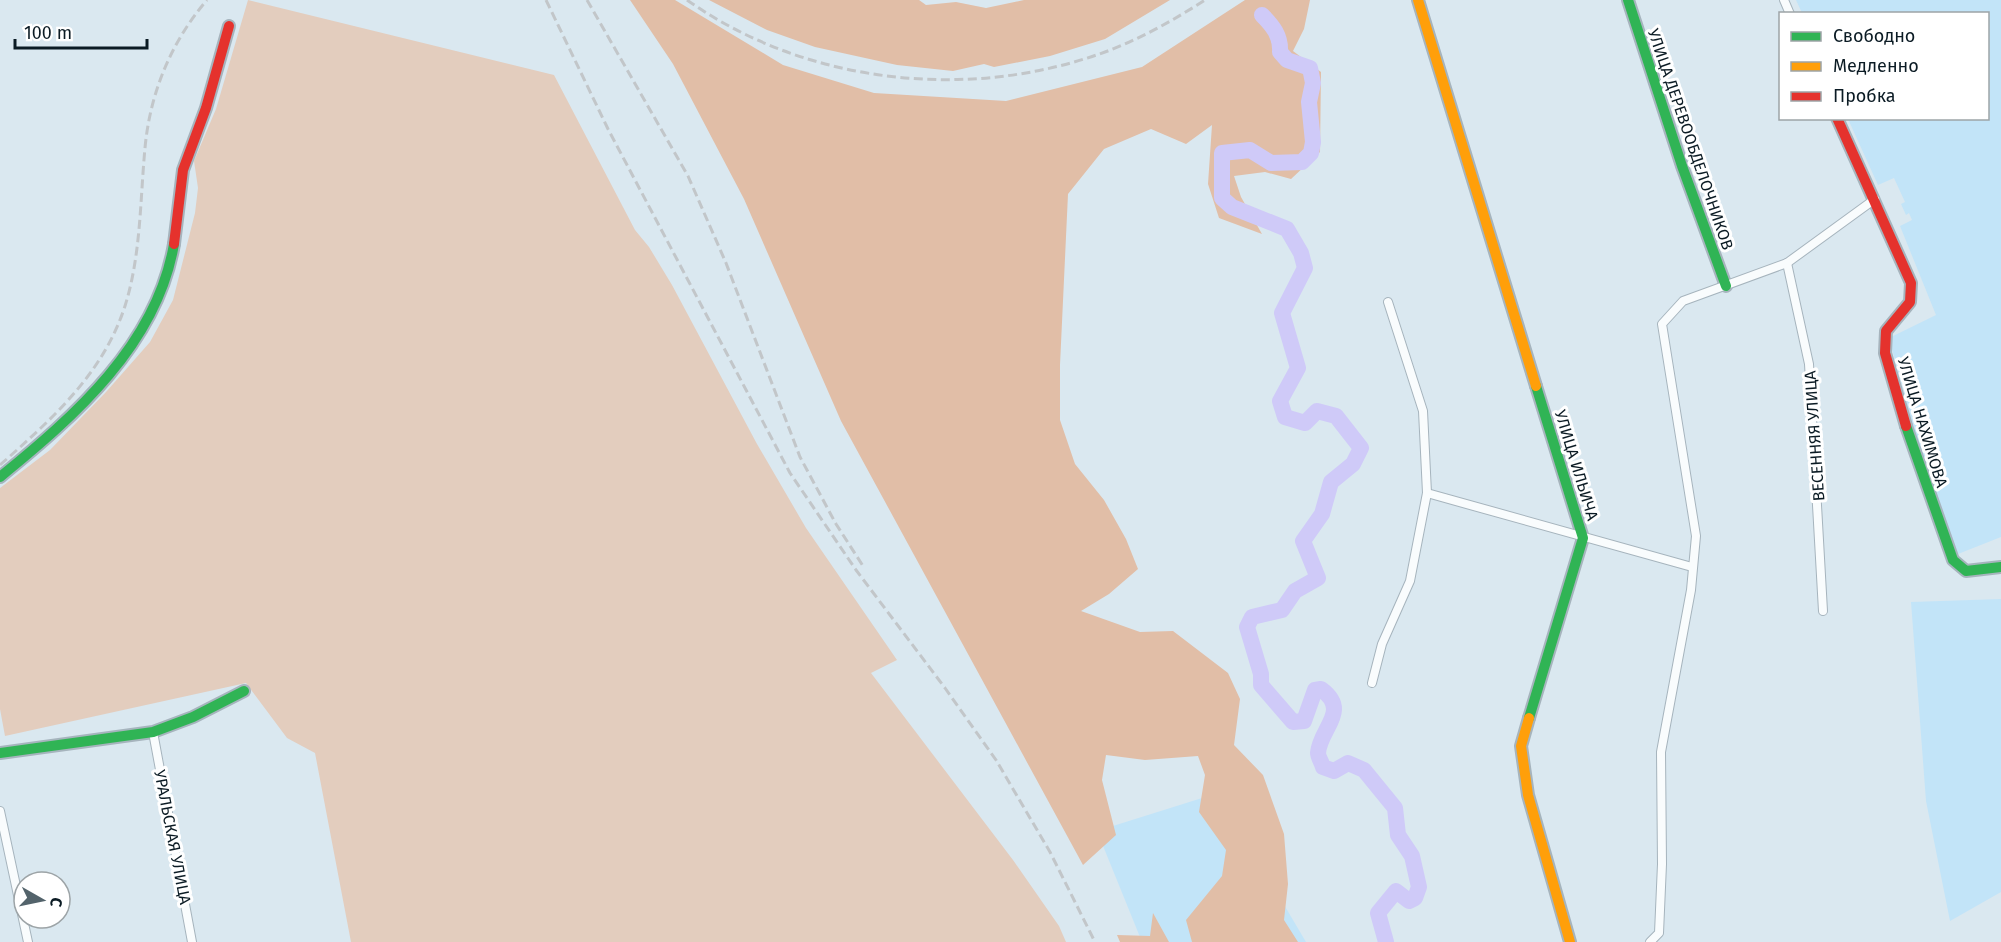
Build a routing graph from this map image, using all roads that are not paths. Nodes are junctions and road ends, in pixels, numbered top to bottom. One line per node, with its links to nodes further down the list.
1 (1418, 0): 11 (street, УЛИЦА ИЛЬИЧА)
2 (1628, 0): 7 (street, УЛИЦА ДЕРЕВООБДЕЛОЧНИКОВ)
3 (229, 26): 9 (street)
4 (1838, 120): 5 (street, УЛИЦА НАХИМОВА)
5 (1875, 199): 6 (street); 13 (street, УЛИЦА НАХИМОВА)
6 (1787, 263): 7 (street); 14 (street, ВЕСЕННЯЯ УЛИЦА)
7 (1726, 286): 12 (street)
8 (1388, 302): 10 (street)
9 (0, 477)
10 (1427, 492): 11 (street); 15 (street)
11 (1583, 538): 12 (street); 22 (street, УЛИЦА ИЛЬИЧА)
12 (1692, 567): 23 (street)
13 (2001, 567)
14 (1823, 611)
15 (1372, 683)
16 (244, 691): 17 (street)
17 (153, 732): 18 (street); 21 (street, УРАЛЬСКАЯ УЛИЦА)
18 (0, 753)
19 (0, 811): 20 (street)
20 (28, 942)
21 (192, 942)
22 (1570, 942)
23 (1650, 942)

